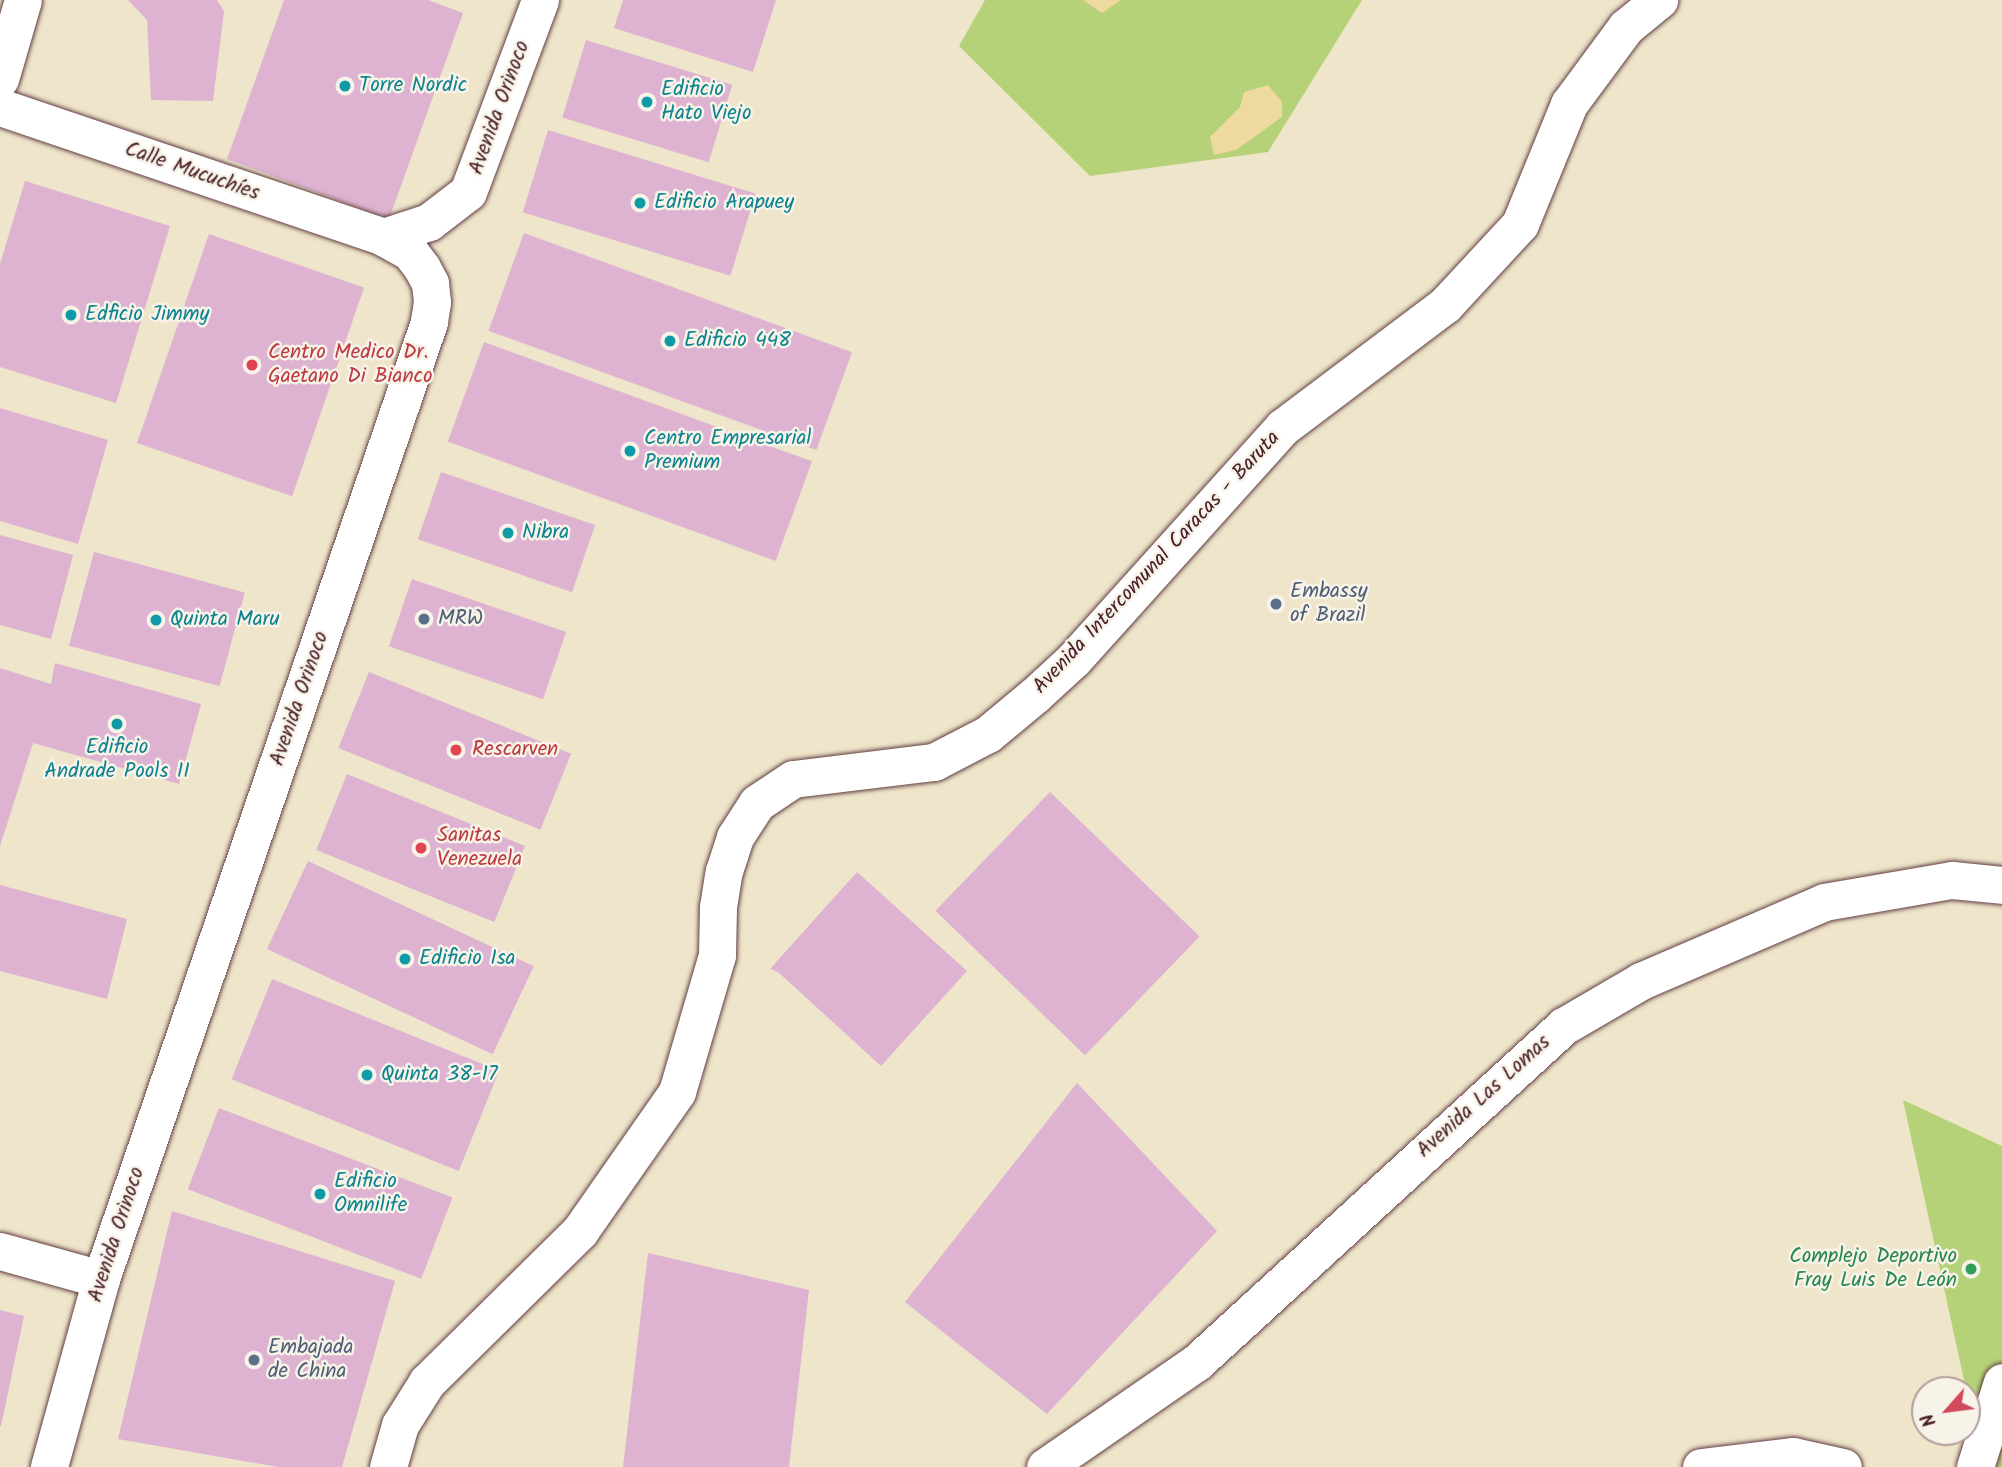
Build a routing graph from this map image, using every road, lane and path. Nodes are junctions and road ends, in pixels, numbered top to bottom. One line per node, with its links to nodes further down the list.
1 (23, 0): 4 (street)
2 (540, 0): 6 (street, Avenida Orinoco)
3 (1659, 0): 12 (street, Avenida Intercomunal Caracas - Baruta)
4 (0, 79)
5 (0, 107): 6 (street, Calle Mucuchíes)
6 (383, 237): 9 (street, Avenida Orinoco)
7 (2002, 885): 13 (street, Avenida Las Lomas)
8 (0, 1251): 9 (street)
9 (101, 1279): 11 (street, Avenida Orinoco)
10 (2002, 1382): 16 (street)
11 (49, 1467)
12 (388, 1467)
13 (1045, 1467)
14 (1701, 1467): 15 (street)
15 (1843, 1467)
16 (1975, 1467)

